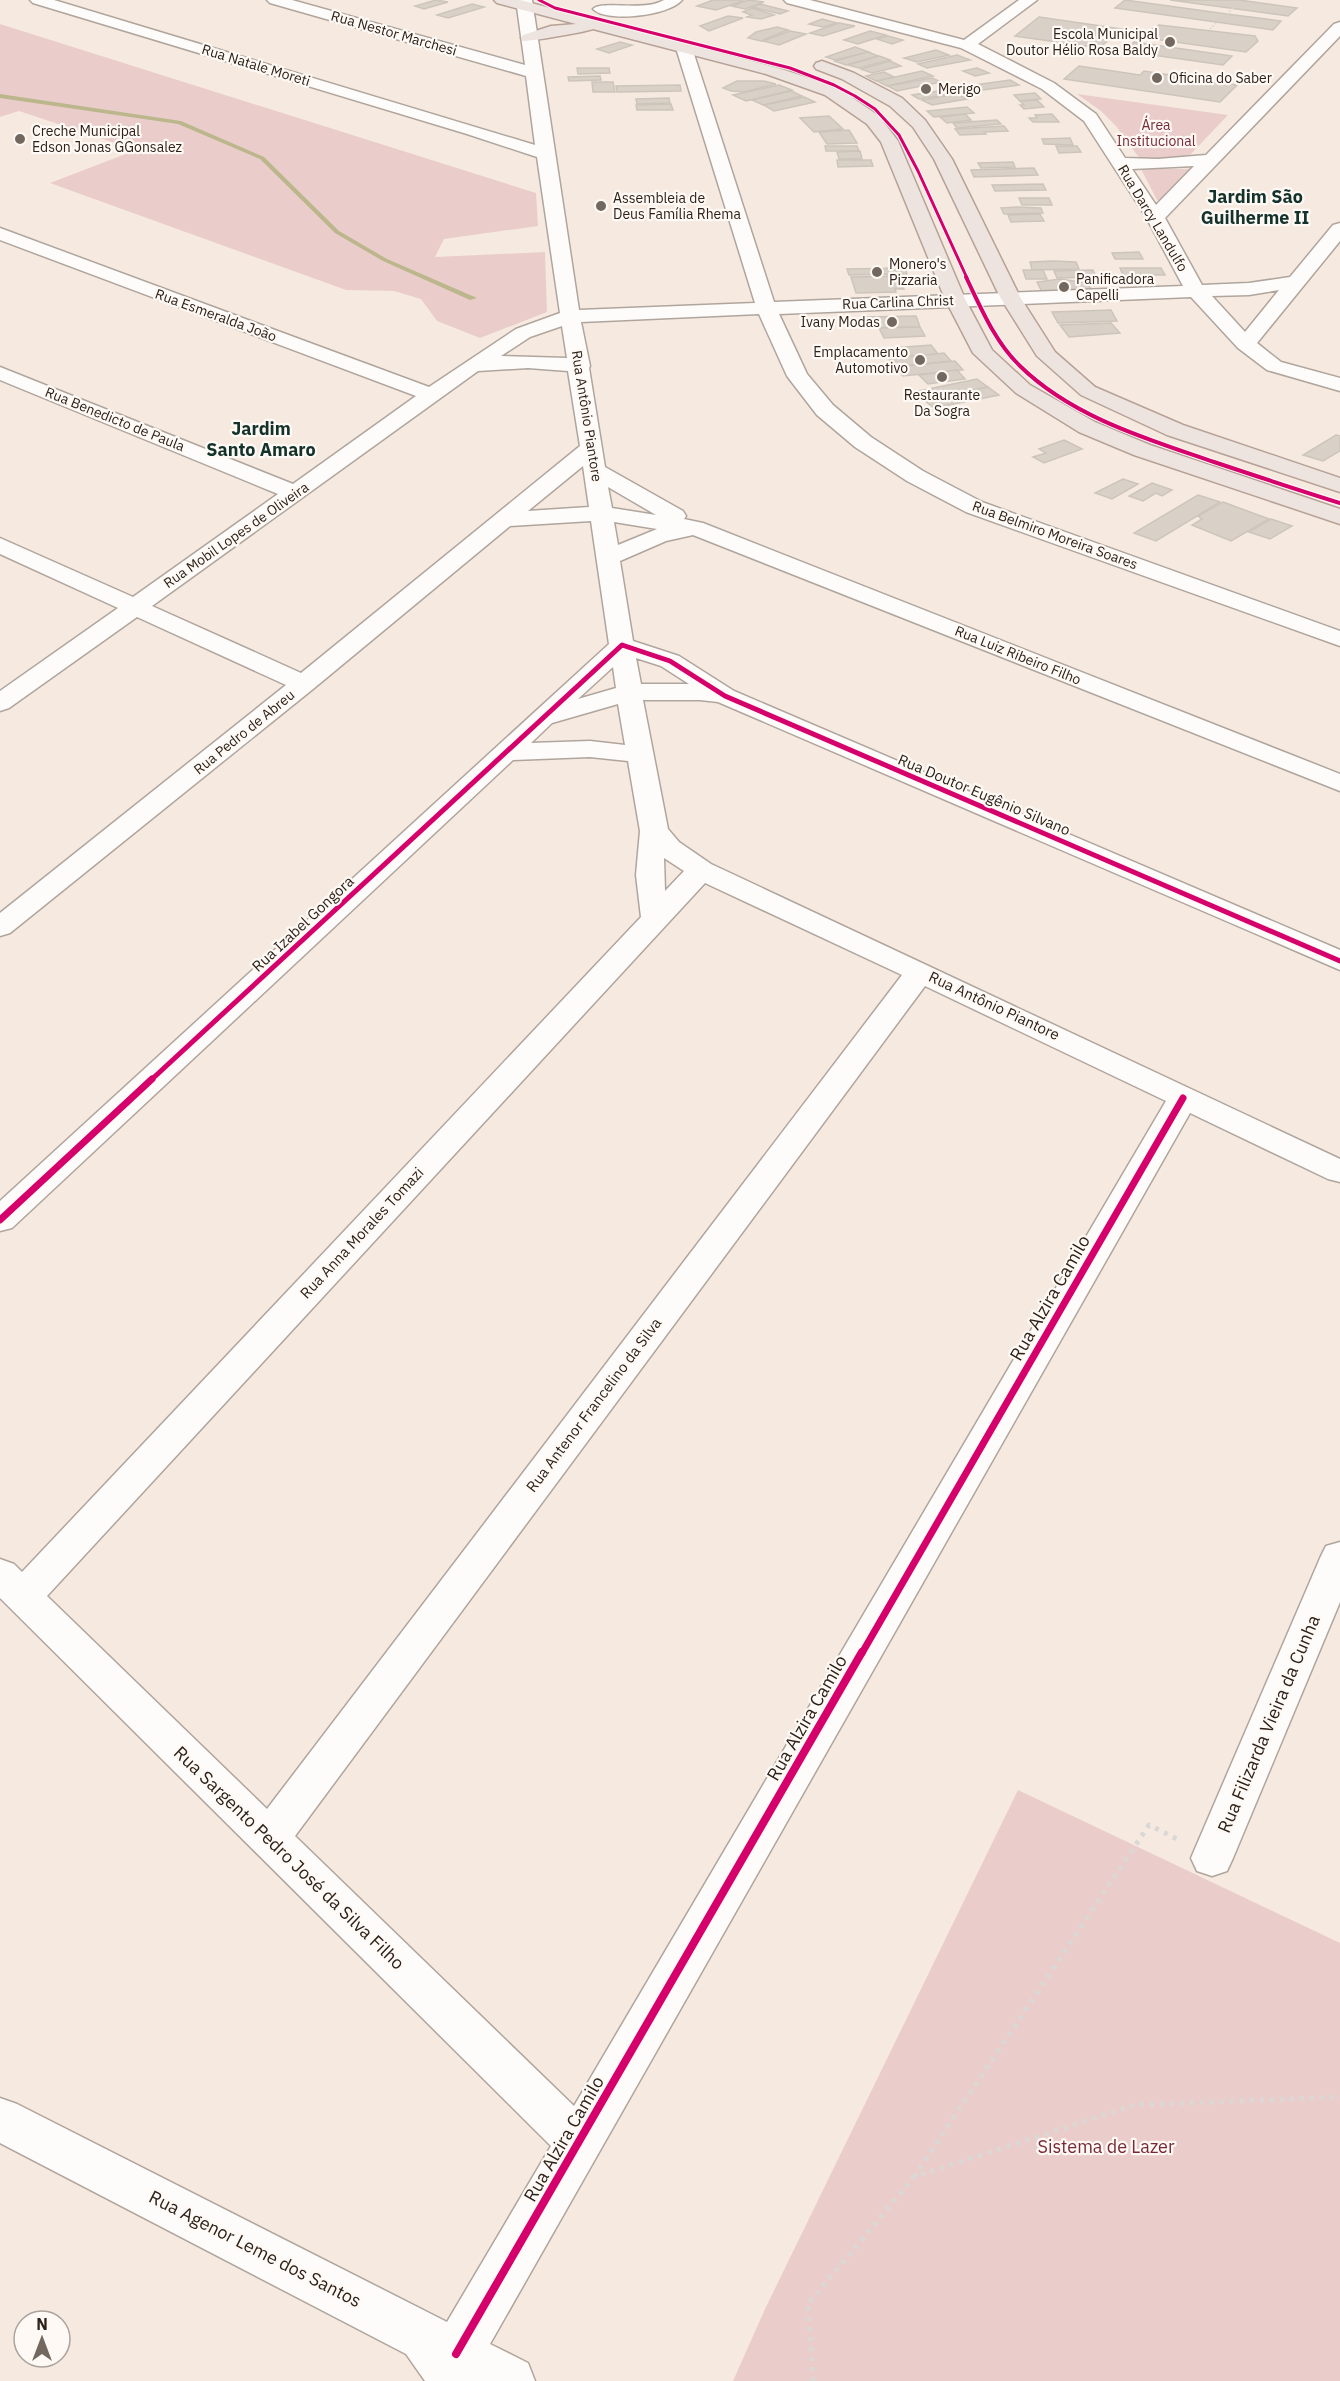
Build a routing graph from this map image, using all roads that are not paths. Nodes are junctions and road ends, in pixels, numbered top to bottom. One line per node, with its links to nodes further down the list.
1 (38, 0): 24 (street, Rua Natale Moreti)
2 (275, 0): 19 (street, Rua Nestor Marchesi)
3 (502, 0): 8 (main road)
4 (565, 0): 9 (main road)
5 (792, 0): 11 (street, Rua Darcy Landulfo)
6 (867, 0): 11 (street)
7 (1029, 0): 16 (street)
8 (524, 3): 12 (main road); 15 (street, Rua Antônio Piantore)
9 (602, 9): 10 (main road); 10 (street)
10 (678, 12): 14 (main road)
11 (847, 13): 16 (street, Rua Darcy Landulfo)
12 (603, 27): 15 (main road); 17 (main road)
13 (1340, 27): 26 (street)
14 (719, 39): 17 (main road); 18 (main road); 33 (main road)
15 (530, 43): 19 (street, Rua Nestor Marchesi); 21 (street, Rua Antônio Piantore)
16 (967, 45): 27 (street, Rua Darcy Landulfo)
17 (684, 48): 18 (main road); 22 (street, Rua Belmiro Moreira Soares)
18 (712, 56): 20 (main road); 22 (street)
19 (478, 57): 21 (street, Rua Nestor Marchesi)
20 (772, 71): 22 (main road); 34 (main road)
21 (534, 73): 23 (street, Rua Antônio Piantore)
22 (694, 76): 35 (street, Rua Belmiro Moreira Soares)
23 (541, 123): 24 (street, Rua Natale Moreti); 25 (street, Rua Antônio Piantore)
24 (473, 130): 25 (street, Rua Natale Moreti)
25 (545, 154): 36 (street, Rua Antônio Piantore)
26 (1209, 160): 27 (street); 28 (street)
27 (1119, 163): 28 (street, Rua Darcy Landulfo)
28 (1155, 217): 32 (street, Rua Darcy Landulfo)
29 (1340, 229): 31 (street)
30 (0, 234): 42 (street, Rua Esmeralda João)
31 (1295, 282): 32 (street, Rua Carlina Christ); 37 (street)
32 (1196, 291): 33 (street, Rua Carlina Christ); 37 (street, Rua Darcy Landulfo)
33 (1010, 297): 34 (street, Rua Carlina Christ); 44 (main road)
34 (955, 299): 35 (street, Rua Carlina Christ); 47 (main road)
35 (766, 307): 36 (street, Rua Carlina Christ); 53 (street, Rua Belmiro Moreira Soares)
36 (572, 316): 38 (street, Rua Mobil Lopes de Oliveira); 39 (street, Rua Antônio Piantore)
37 (1245, 344): 41 (street, Rua Darcy Landulfo)
38 (472, 366): 39 (street, Rua Mobil Lopes de Oliveira); 42 (street, Rua Mobil Lopes de Oliveira)
39 (580, 366): 43 (street, Rua Antônio Piantore)
40 (0, 373): 45 (street, Rua Benedicto de Paula)
41 (1340, 386)
42 (432, 395): 45 (street, Rua Mobil Lopes de Oliveira)
43 (594, 459): 46 (street, Rua Antônio Piantore); 48 (street, Rua Pedro de Abreu); 49 (street, Rua Luiz Ribeiro Filho)
44 (1340, 485)
45 (296, 493): 52 (street, Rua Mobil Lopes de Oliveira)
46 (602, 513): 48 (street); 49 (street, Rua Luiz Ribeiro Filho); 51 (street, Rua Antônio Piantore)
47 (1340, 517)
48 (493, 527): 51 (street); 55 (street, Rua Pedro de Abreu)
49 (695, 528): 51 (street); 62 (street, Rua Luiz Ribeiro Filho)
50 (0, 545): 52 (street)
51 (608, 550): 54 (street, Rua Antônio Piantore)
52 (135, 606): 55 (street); 58 (street, Rua Mobil Lopes de Oliveira)
53 (1340, 639)
54 (622, 645): 56 (street, Rua Antônio Piantore); 57 (street, Rua Doutor Eugênio Silvano); 59 (street, Rua Izabel Gongora)
55 (304, 684): 66 (street, Rua Pedro de Abreu)
56 (629, 692): 57 (street, Rua Doutor Eugênio Silvano); 59 (street, Rua Izabel Gongora); 60 (street, Rua Antônio Piantore)
57 (725, 696): 60 (street); 67 (street, Rua Doutor Eugênio Silvano)
58 (0, 703)
59 (541, 720): 61 (street, Rua Izabel Gongora)
60 (638, 744): 61 (street); 63 (street, Rua Antônio Piantore)
61 (505, 753): 71 (street, Rua Izabel Gongora)
62 (1340, 783)
63 (654, 831): 64 (street, Rua Antônio Piantore); 65 (street, Rua Antônio Piantore)
64 (701, 870): 65 (street, Rua Anna Morales Tomazi); 68 (street, Rua Antônio Piantore)
65 (656, 919): 73 (street, Rua Anna Morales Tomazi)
66 (0, 927)
67 (1340, 961)
68 (920, 972): 69 (street, Rua Antônio Piantore); 74 (street, Rua Antenor Francelino da Silva)
69 (1183, 1098): 70 (street, Rua Antônio Piantore); 77 (street, Rua Alzira Camilo)
70 (1340, 1172)
71 (0, 1220)
72 (1340, 1556): 75 (street, Rua Filizarda Vieira da Cunha)
73 (11, 1585): 74 (street, Rua Sargento Pedro José da Silva Filho)
74 (269, 1838): 77 (street, Rua Sargento Pedro José da Silva Filho)
75 (1212, 1858)
76 (0, 2119): 78 (street, Rua Agenor Leme dos Santos)
77 (579, 2142): 78 (street, Rua Alzira Camilo)
78 (443, 2357): 79 (street, Rua Agenor Leme dos Santos)
79 (510, 2381)

